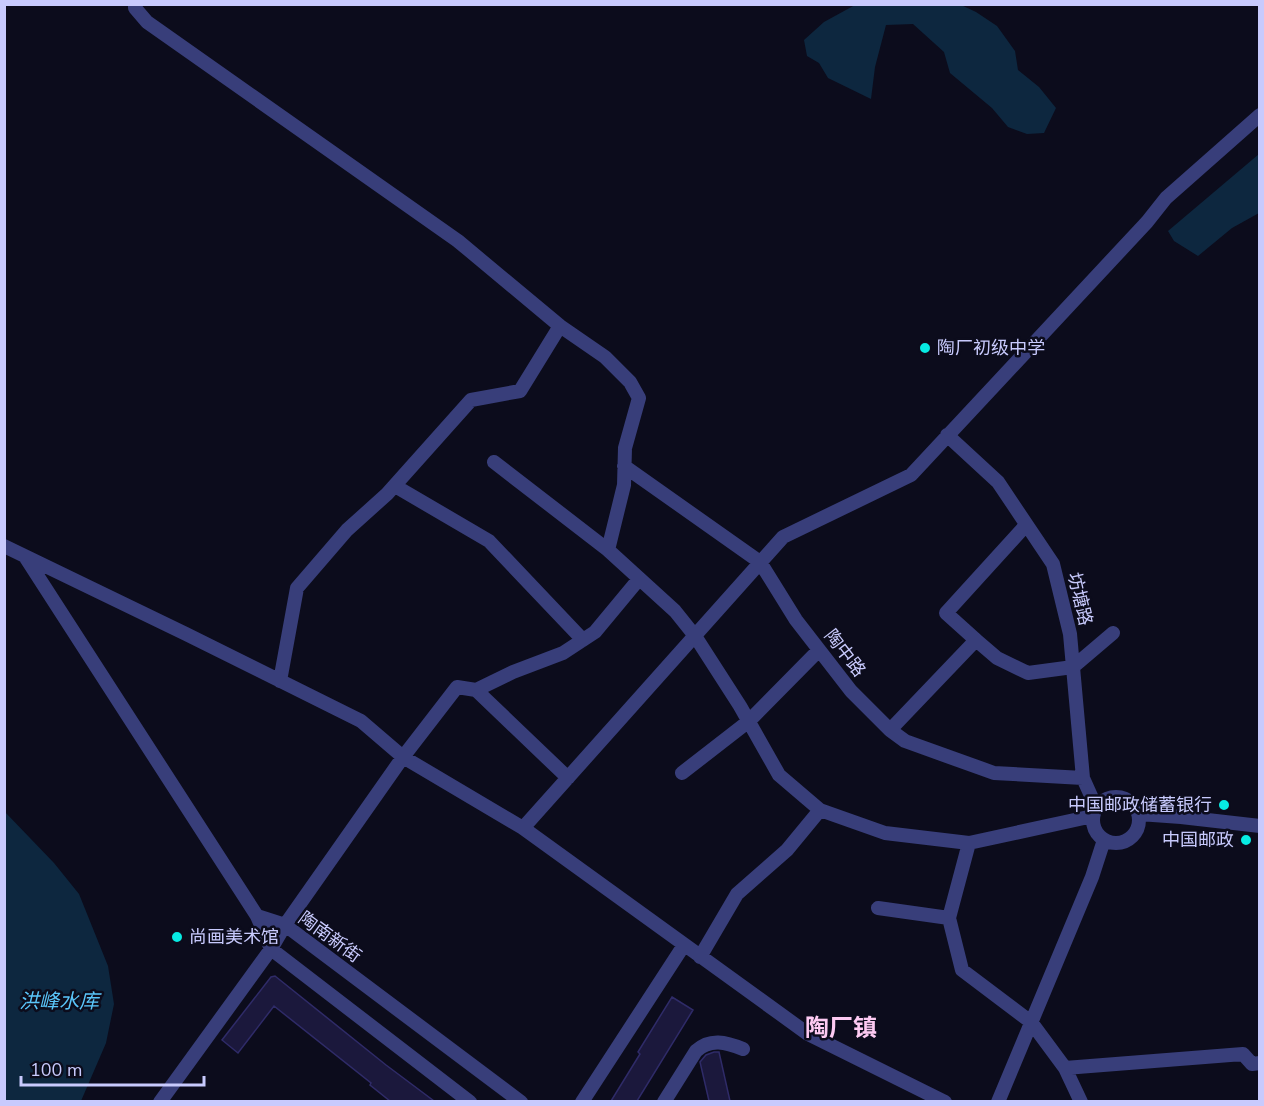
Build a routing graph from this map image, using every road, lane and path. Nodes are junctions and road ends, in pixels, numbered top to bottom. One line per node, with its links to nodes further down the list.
1 (135, 4): 3 (street)
2 (1260, 115): 4 (street)
3 (560, 326): 6 (street); 7 (street)
4 (947, 435): 8 (street, 坊塘路); 12 (street)
5 (494, 462): 10 (street)
6 (624, 466): 10 (street); 12 (street, 陶中路)
7 (395, 486): 16 (street); 20 (street)
8 (1026, 525): 17 (street); 19 (street, 坊塘路)
9 (4, 546): 11 (street)
10 (608, 550): 13 (street)
11 (25, 556): 20 (street); 36 (street)
12 (760, 562): 15 (street); 18 (street, 陶中路)
13 (639, 579): 15 (street); 16 (street)
14 (1113, 633): 19 (street)
15 (694, 636): 22 (street); 26 (street)
16 (583, 640): 21 (street)
17 (976, 640): 19 (street); 23 (street)
18 (819, 650): 22 (street); 23 (street, 陶中路)
19 (1073, 667): 27 (street, 坊塘路)
20 (279, 681): 24 (street)
21 (476, 690): 24 (street); 26 (street)
22 (749, 721): 25 (street); 28 (street)
23 (890, 730): 27 (street, 陶中路)
24 (403, 757): 32 (street); 38 (street)
25 (682, 773)
26 (568, 778): 32 (street)
27 (1083, 778): 29 (street, 坊塘路)
28 (820, 810): 34 (street); 41 (street)
29 (1094, 811): 30 (street); 33 (street); 34 (street)
30 (1139, 814): 31 (street); 33 (street)
31 (1260, 826)
32 (523, 828): 39 (street)
33 (1104, 840): 42 (street)
34 (969, 843): 37 (street)
35 (878, 908): 37 (street)
36 (257, 916): 38 (street, 陶南新街); 40 (street)
37 (949, 918): 42 (street)
38 (285, 925): 40 (street); 48 (street, 陶南新街)
39 (684, 945): 41 (street); 49 (street)
40 (271, 949): 46 (street); 47 (street)
41 (700, 957): 51 (street)
42 (1031, 1022): 45 (street); 52 (street)
43 (743, 1049): 50 (street)
44 (1260, 1063): 45 (street)
45 (1065, 1068): 53 (street)
46 (160, 1101)
47 (470, 1101)
48 (521, 1101)
49 (582, 1101)
50 (664, 1101)
51 (945, 1101)
52 (998, 1101)
53 (1081, 1101)

